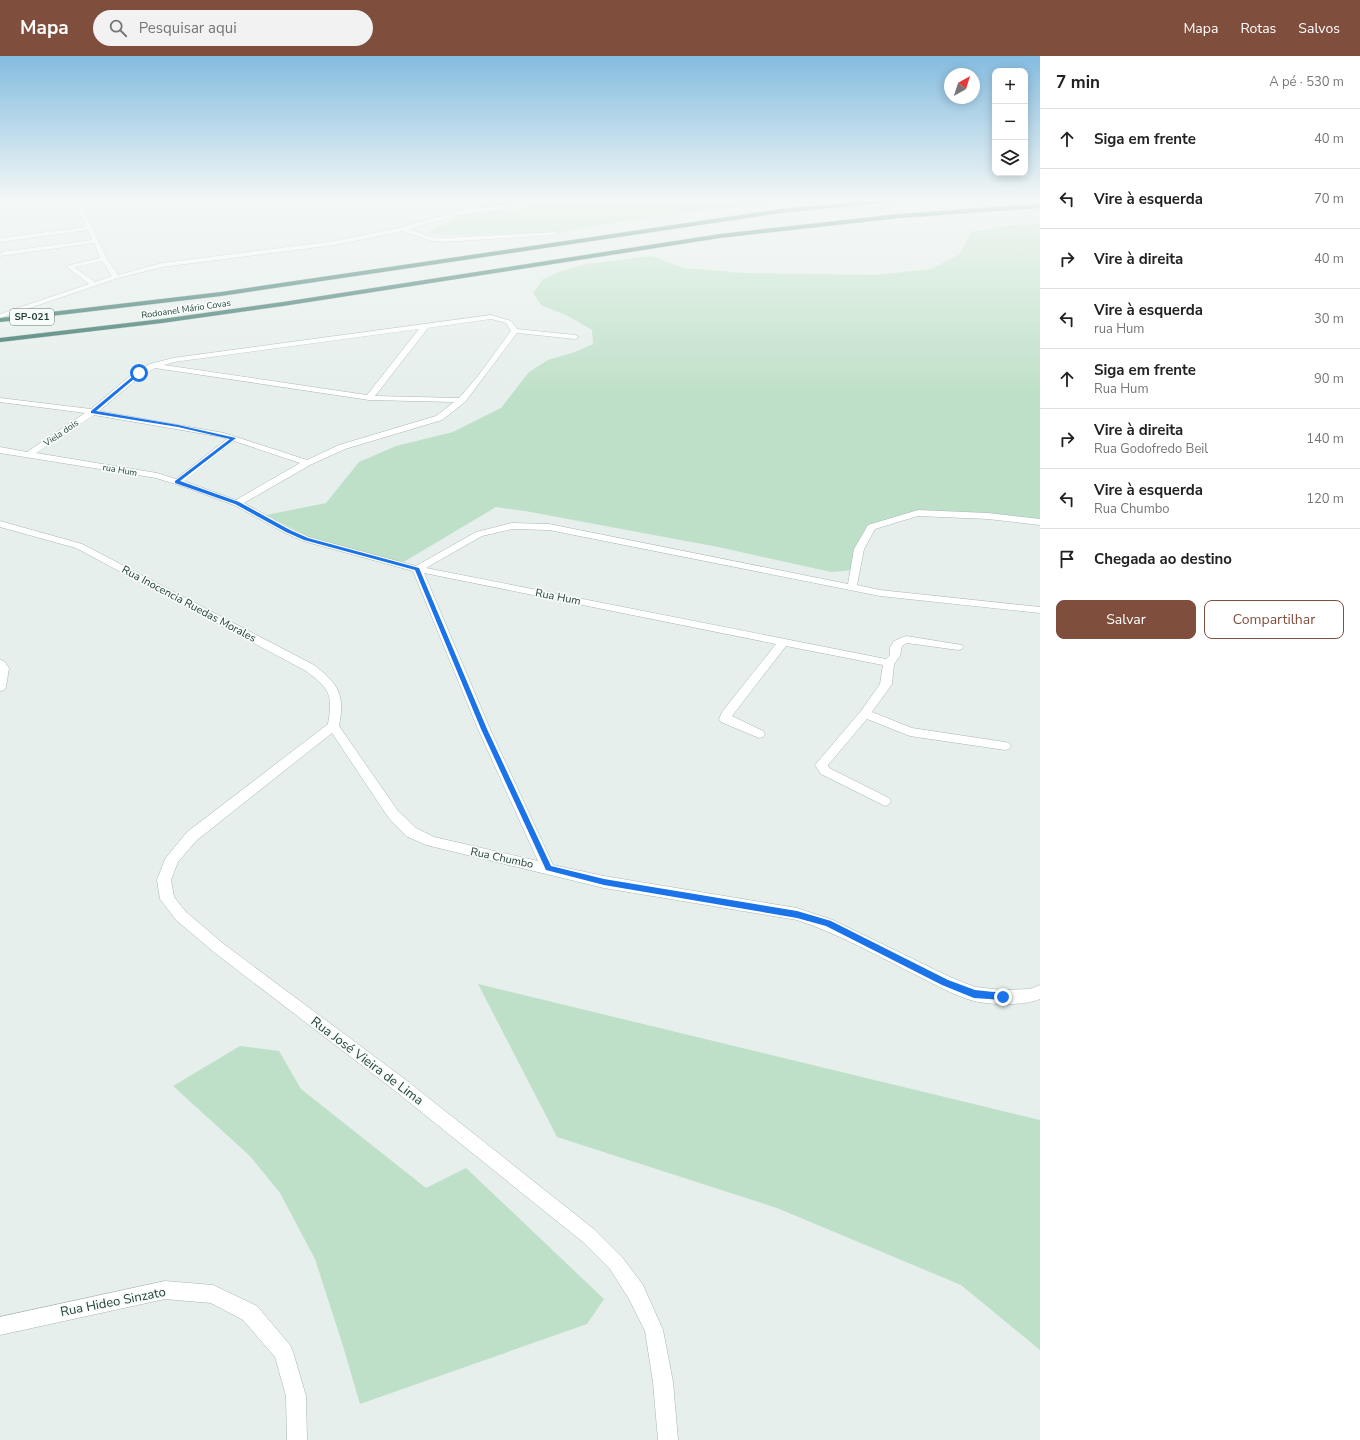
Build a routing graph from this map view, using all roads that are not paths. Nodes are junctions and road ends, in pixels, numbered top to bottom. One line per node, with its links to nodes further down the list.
1 (81, 264): 7 (street)
2 (107, 264): 6 (street)
3 (170, 264): 6 (street)
4 (436, 264): 9 (highway, Rodoanel Mário Covas / SP-021)
5 (540, 264): 13 (highway, Rodoanel Mário Covas / SP-021)
6 (116, 277): 7 (street)
7 (94, 284): 8 (street)
8 (0, 316)
9 (0, 320)
10 (426, 325): 11 (street, Viela dois); 14 (street, Viela dois); 15 (street)
11 (515, 331): 12 (street); 17 (street)
12 (575, 337)
13 (0, 340)
14 (154, 366): 15 (street); 18 (street, Viela dois)
15 (369, 398): 17 (street)
16 (0, 400): 18 (street)
17 (462, 400): 22 (street)
18 (93, 412): 19 (street); 21 (street, Viela dois)
19 (233, 438): 22 (street); 23 (street)
20 (0, 450): 21 (street, rua Hum)
21 (28, 455): 23 (street, rua Hum)
22 (306, 463): 24 (street)
23 (177, 482): 24 (street, rua Hum)
24 (237, 503): 27 (street, Rua Hum)
25 (1040, 522): 28 (street)
26 (0, 524): 36 (street, Rua Inocencia Ruedas Morales)
27 (417, 569): 28 (street); 30 (street, Rua Hum); 40 (street)
28 (852, 588): 29 (street)
29 (1040, 610)
30 (783, 642): 32 (street, Rua Hum); 37 (street)
31 (958, 647): 32 (street)
32 (889, 663): 35 (street)
33 (0, 664): 34 (street)
34 (0, 687)
35 (865, 714): 38 (street); 39 (street)
36 (333, 726): 40 (street, Rua Chumbo); 44 (street, Rua José Vieira de Lima)
37 (759, 734)
38 (1005, 746)
39 (885, 800)
40 (548, 868): 41 (street, Rua Chumbo)
41 (1040, 992)
42 (0, 1326): 43 (street, Rua Hideo Sinzato)
43 (297, 1440)
44 (668, 1440)

